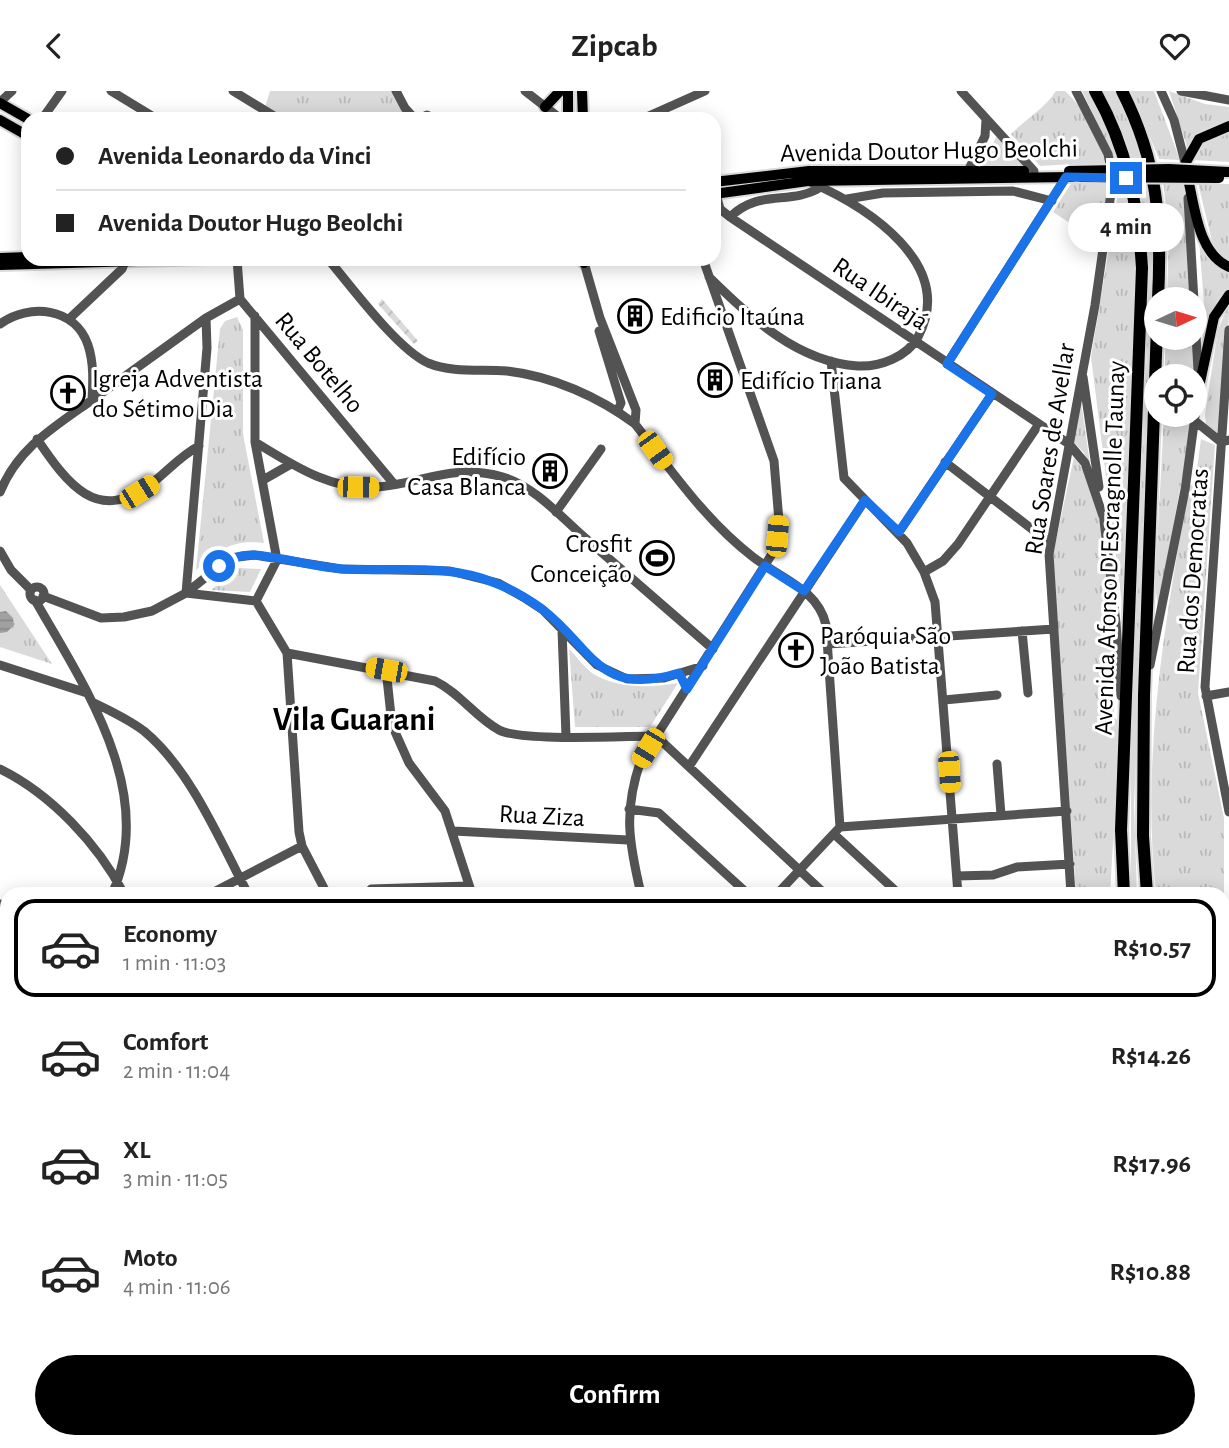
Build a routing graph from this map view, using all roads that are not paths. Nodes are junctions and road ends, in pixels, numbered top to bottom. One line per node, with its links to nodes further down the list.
1 (12, 91): 18 (street)
2 (62, 91): 20 (street)
3 (111, 91): 21 (street)
4 (233, 91): 22 (street)
5 (396, 91): 23 (street)
6 (525, 91): 19 (street)
7 (560, 91): 19 (main road)
8 (568, 91): 25 (main road)
9 (582, 91): 26 (main road)
10 (705, 91): 27 (street)
11 (961, 91): 30 (street)
12 (1076, 91): 81 (street, Rua Soares de Avellar)
13 (1095, 91): 134 (highway, Avenida Afonso D'Escragnolle Taunay)
14 (1122, 91): 64 (highway)
15 (1161, 91): 33 (street)
16 (1181, 91): 17 (street)
17 (1229, 100)
18 (0, 102): 28 (main road)
19 (545, 107): 24 (street)
20 (47, 112)
21 (146, 112)
22 (268, 112)
23 (409, 112)
24 (552, 112)
25 (568, 112)
26 (583, 112)
27 (658, 112)
28 (21, 115)
29 (0, 120): 32 (main road)
30 (986, 120): 34 (street); 35 (street)
31 (1229, 127): 33 (main road)
32 (21, 132)
33 (1186, 162): 38 (street)
34 (968, 171): 35 (main road, Avenida Doutor Hugo Beolchi); 39 (main road, Avenida Doutor Hugo Beolchi); 42 (main road)
35 (1034, 171): 37 (main road, Avenida Doutor Hugo Beolchi)
36 (1229, 172): 37 (main road, Avenida Doutor Hugo Beolchi, bridge)
37 (1069, 175): 40 (main road, Avenida Doutor Hugo Beolchi, bridge); 42 (main road, Avenida Doutor Hugo Beolchi); 50 (street)
38 (1187, 175): 62 (main road); 79 (street)
39 (757, 176): 43 (main road, Avenida Doutor Hugo Beolchi); 45 (main road)
40 (1229, 179)
41 (883, 180): 42 (main road, Avenida Doutor Hugo Beolchi); 44 (main road, Avenida Doutor Hugo Beolchi); 47 (street, Avenida Doutor Hugo Beolchi)
42 (928, 180)
43 (721, 181)
44 (808, 181): 46 (street); 48 (main road, Avenida Doutor Hugo Beolchi)
45 (721, 187)
46 (821, 187): 49 (street); 52 (street, Avenida Doutor Hugo Beolchi)
47 (883, 193): 49 (street, Avenida Doutor Hugo Beolchi); 50 (street, Avenida Doutor Hugo Beolchi)
48 (721, 194)
49 (847, 199): 74 (street)
50 (1052, 201): 78 (street)
51 (721, 210): 52 (street, Rua Ibirajá)
52 (730, 217): 74 (street, Rua Ibirajá)
53 (21, 257): 54 (main road)
54 (0, 258)
55 (21, 264): 56 (main road)
56 (0, 265)
57 (121, 266): 70 (street)
58 (238, 266): 66 (street, Rua Botelho)
59 (334, 266): 84 (street)
60 (584, 266): 69 (street)
61 (704, 266): 63 (street)
62 (1229, 267)
63 (706, 273): 77 (street); 108 (street)
64 (1158, 287)
65 (1229, 295): 80 (main road)
66 (240, 299): 67 (street, Rua Botelho); 68 (street)
67 (255, 316): 73 (street, Rua Botelho); 75 (street)
68 (206, 318): 83 (street); 93 (street)
69 (600, 318): 84 (street); 85 (street)
70 (69, 319): 71 (street); 83 (street)
71 (0, 324)
72 (1229, 330): 90 (street, Rua dos Democratas)
73 (275, 341): 75 (street); 98 (street, Rua Botelho)
74 (915, 342): 77 (street); 78 (street, Rua Ibirajá)
75 (255, 345): 91 (street)
76 (1156, 350): 130 (highway, Avenida Afonso D'Escragnolle Taunay)
77 (831, 361): 101 (street)
78 (947, 364): 82 (street, Rua Ibirajá)
79 (1198, 364)
80 (1204, 364)
81 (1081, 368): 92 (street, Rua Soares de Avellar); 103 (street)
82 (992, 394): 86 (street, Rua Ibirajá); 95 (street)
83 (92, 400): 89 (street)
84 (617, 412): 85 (street)
85 (635, 424): 108 (street)
86 (1039, 424): 92 (street, Rua Ibirajá); 100 (street)
87 (1194, 427): 130 (street)
88 (1203, 427): 90 (street)
89 (37, 439): 93 (street); 99 (street)
90 (1225, 441): 131 (street, Rua dos Democratas)
91 (255, 442): 96 (street); 97 (street)
92 (1069, 444): 103 (street, Rua Ibirajá); 105 (street, Rua Soares de Avellar)
93 (199, 446): 111 (street)
94 (601, 449): 102 (street)
95 (946, 462): 100 (street); 104 (street)
96 (290, 464): 97 (street); 98 (street)
97 (263, 480): 107 (street)
98 (394, 484): 102 (street)
99 (0, 492)
100 (991, 495): 105 (street); 109 (street)
101 (865, 500): 104 (street); 110 (street)
102 (556, 512): 119 (street)
103 (1103, 516): 134 (street)
104 (899, 532): 109 (street)
105 (1050, 543): 114 (street, Rua Soares de Avellar)
106 (0, 551): 112 (street)
107 (277, 559): 111 (street); 113 (street); 115 (street)
108 (765, 566): 110 (street); 119 (street)
109 (924, 572): 117 (street)
110 (804, 591): 118 (street); 138 (street)
111 (186, 593): 112 (street); 113 (street)
112 (36, 596): 127 (street)
113 (256, 601): 120 (street)
114 (1054, 629): 116 (street); 142 (street, Rua Soares de Avellar)
115 (562, 630): 124 (street); 135 (street)
116 (1022, 631): 117 (street); 128 (street)
117 (939, 637): 118 (street); 132 (street)
118 (828, 644): 146 (street)
119 (713, 649): 122 (street)
120 (287, 653): 123 (street); 149 (street)
121 (0, 665): 127 (street)
122 (703, 666): 124 (street); 125 (street)
123 (386, 670): 135 (street); 147 (street)
124 (679, 673): 125 (street)
125 (687, 689): 136 (street)
126 (1229, 692): 131 (street)
127 (87, 693): 133 (street)
128 (1028, 693)
129 (997, 695): 132 (street)
130 (1144, 695): 170 (highway, Avenida Afonso D'Escragnolle Taunay)
131 (1206, 696): 143 (street, Rua dos Democratas)
132 (944, 700): 145 (street)
133 (92, 702): 153 (street); 154 (street)
134 (1125, 724): 140 (highway, Avenida Afonso D'Escragnolle Taunay)
135 (566, 736): 136 (street)
136 (656, 736): 138 (street); 141 (street)
137 (997, 764): 144 (street)
138 (690, 765): 151 (street)
139 (0, 769): 154 (street)
140 (1123, 789): 168 (highway); 169 (highway, Avenida Afonso D'Escragnolle Taunay)
141 (629, 809): 148 (street); 162 (street)
142 (1067, 811): 144 (street); 150 (street, Rua Soares de Avellar)
143 (1229, 811)
144 (1001, 815): 145 (street)
145 (952, 820): 146 (street); 152 (street)
146 (837, 830): 151 (street); 165 (street)
147 (454, 831): 148 (street, Rua Ziza); 160 (street)
148 (628, 840): 161 (street)
149 (302, 846): 153 (street); 159 (street)
150 (1070, 863): 152 (street); 167 (street, Rua Soares de Avellar)
151 (799, 870): 163 (street); 164 (street)
152 (957, 876): 166 (street)
153 (240, 878): 157 (street); 158 (street)
154 (118, 882): 155 (street); 156 (street)
155 (116, 887)
156 (120, 887)
157 (223, 887)
158 (244, 887)
159 (323, 887)
160 (469, 887)
161 (640, 887)
162 (740, 887)
163 (783, 887)
164 (817, 887)
165 (892, 887)
166 (958, 887)
167 (1071, 887)
168 (1116, 887)
169 (1124, 887)
170 (1147, 887)

